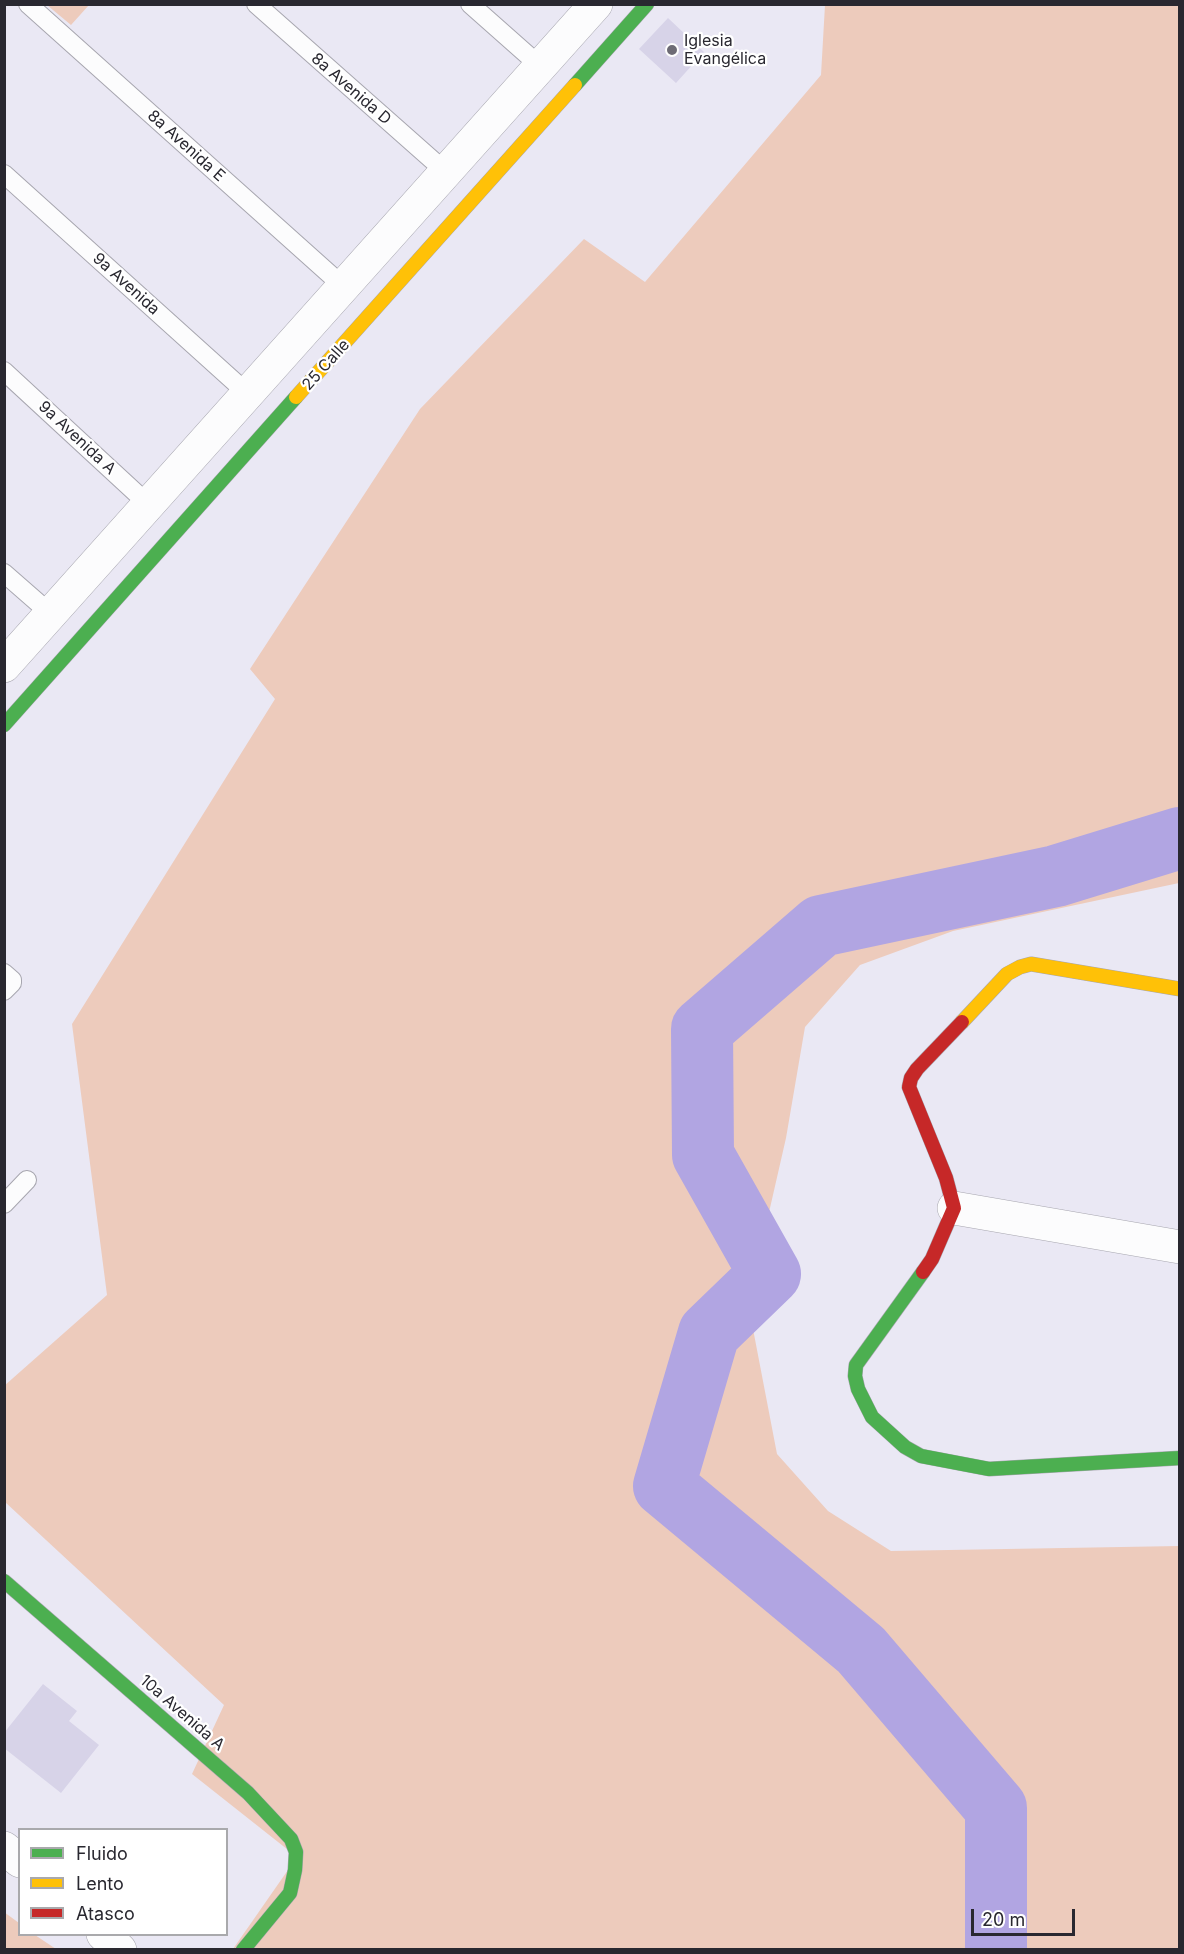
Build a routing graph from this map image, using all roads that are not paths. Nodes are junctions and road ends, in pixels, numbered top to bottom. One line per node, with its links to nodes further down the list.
1 (28, 4): 9 (lane, 8a Avenida E)
2 (256, 4): 7 (lane, 8a Avenida D)
3 (470, 4): 6 (lane)
4 (596, 4): 6 (street)
5 (647, 4): 16 (street, 25 Calle)
6 (540, 66): 7 (street)
7 (447, 173): 9 (street)
8 (4, 174): 11 (lane, 9a Avenida)
9 (344, 287): 11 (street)
10 (4, 371): 12 (lane, 9a Avenida A)
11 (248, 394): 12 (street)
12 (149, 505): 14 (street)
13 (4, 573): 14 (lane)
14 (52, 615): 15 (street)
15 (4, 666)
16 (4, 725)
17 (1179, 989): 20 (street)
18 (27, 1180): 19 (lane)
19 (4, 1204)
20 (954, 1208): 21 (street); 22 (street)
21 (1179, 1247)
22 (1179, 1458)
23 (4, 1581): 28 (street, 10a Avenida A)
24 (4, 1848): 25 (street)
25 (18, 1859)
26 (104, 1936): 27 (street)
27 (120, 1950)
28 (243, 1950)

